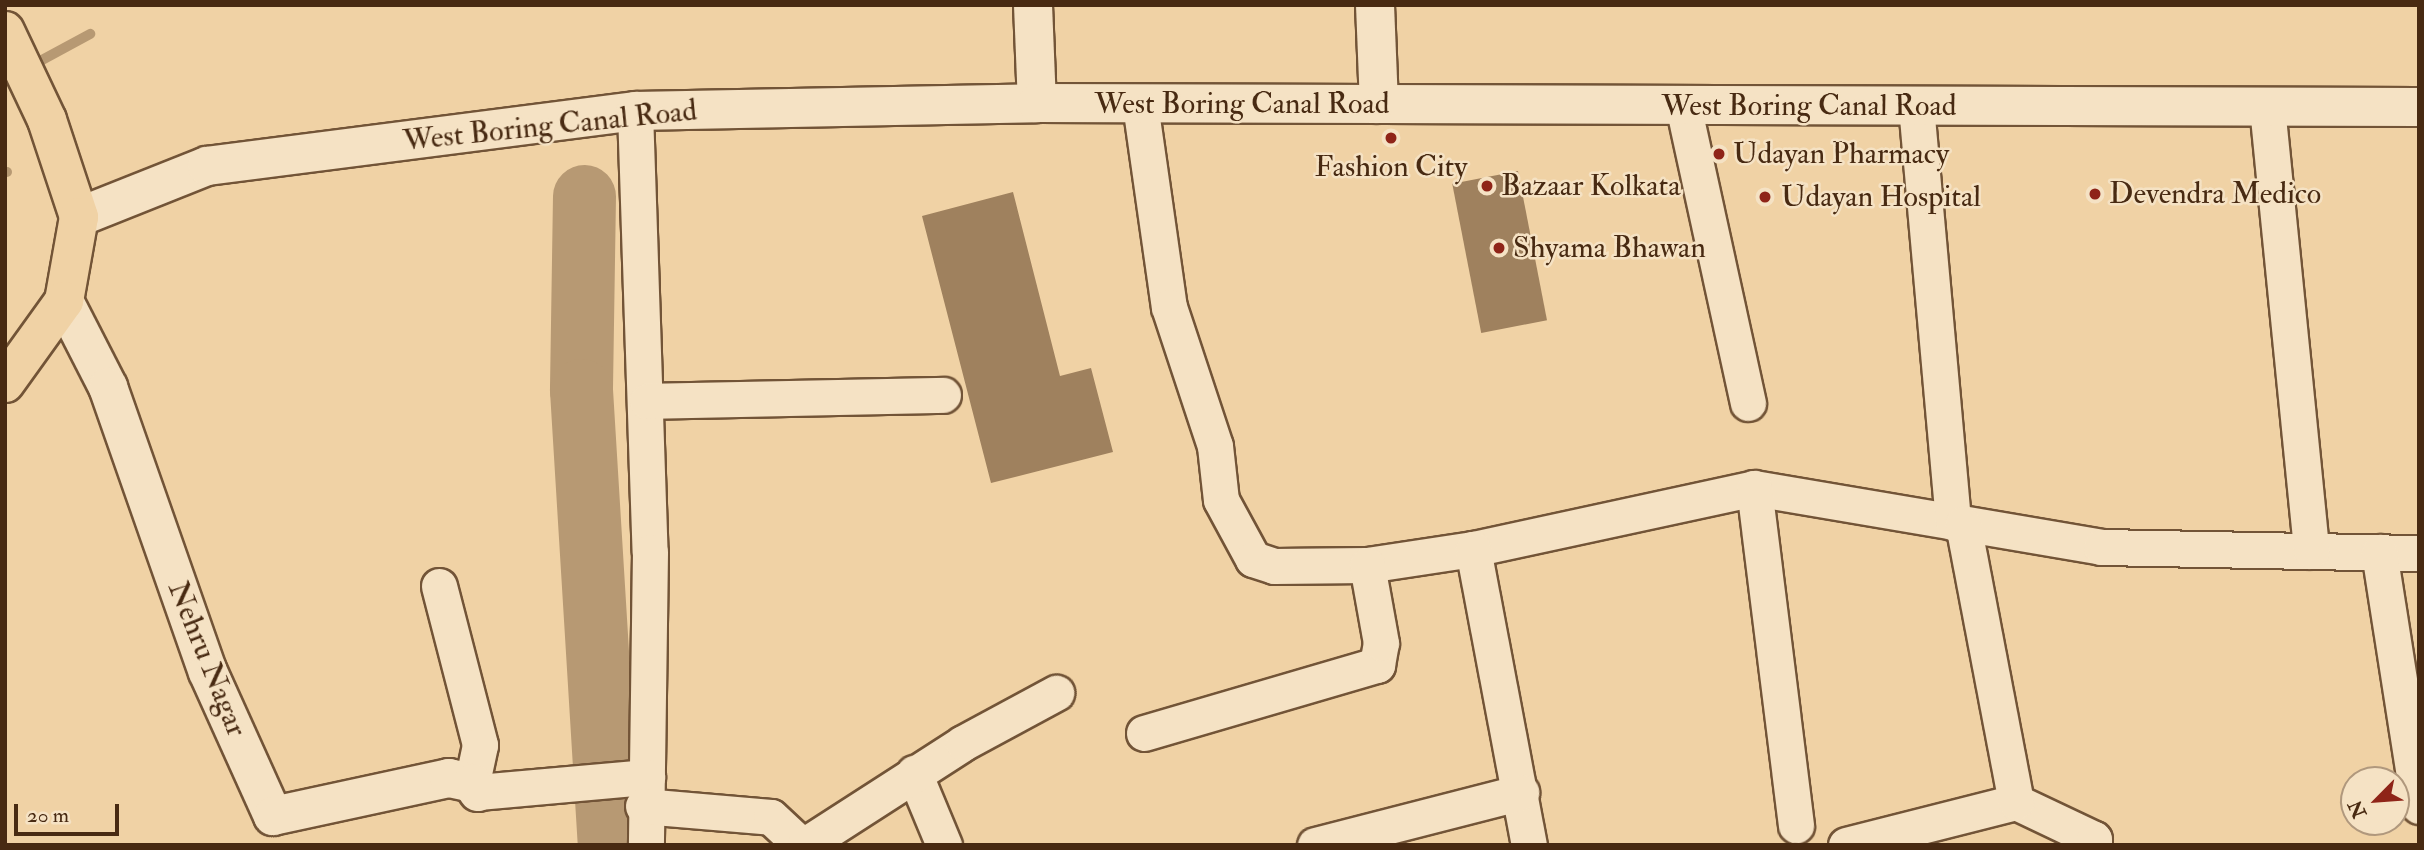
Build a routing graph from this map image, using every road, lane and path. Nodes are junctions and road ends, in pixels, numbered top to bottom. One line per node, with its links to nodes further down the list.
1 (1033, 5): 4 (main road)
2 (1375, 5): 6 (main road)
3 (9, 40): 12 (main road)
4 (1037, 103): 5 (main road, West Boring Canal Road); 11 (main road, West Boring Canal Road)
5 (1140, 104): 6 (main road, West Boring Canal Road); 24 (street)
6 (1379, 104): 7 (main road, West Boring Canal Road)
7 (1683, 105): 8 (main road, West Boring Canal Road); 17 (street)
8 (1916, 106): 9 (main road, West Boring Canal Road); 19 (street)
9 (2267, 107): 10 (main road, West Boring Canal Road); 21 (street)
10 (2419, 107)
11 (635, 111): 12 (main road, West Boring Canal Road); 16 (street)
12 (79, 217): 13 (main road)
13 (64, 301): 14 (main road); 35 (main road, Nehru Nagar)
14 (5, 383)
15 (943, 395): 16 (street)
16 (647, 401): 30 (street)
17 (1748, 403)
18 (1754, 488): 19 (street); 20 (street); 34 (street)
19 (1958, 523): 21 (street); 32 (street)
20 (1473, 549): 24 (street); 31 (street)
21 (2311, 551): 22 (street)
22 (2379, 552): 23 (street); 33 (street)
23 (2419, 553)
24 (1367, 565): 27 (street)
25 (439, 586): 29 (street)
26 (1056, 693): 28 (street)
27 (1144, 733)
28 (914, 773): 37 (street); 38 (street)
29 (475, 787): 30 (street); 35 (main road, Nehru Nagar)
30 (645, 792): 36 (street); 37 (street)
31 (1521, 792): 39 (street); 40 (street)
32 (2016, 802): 41 (street); 42 (street)
33 (2419, 806)
34 (1796, 825)
35 (275, 830)
36 (646, 845)
37 (803, 845)
38 (944, 845)
39 (1314, 845)
40 (1529, 845)
41 (1846, 845)
42 (2094, 845)

